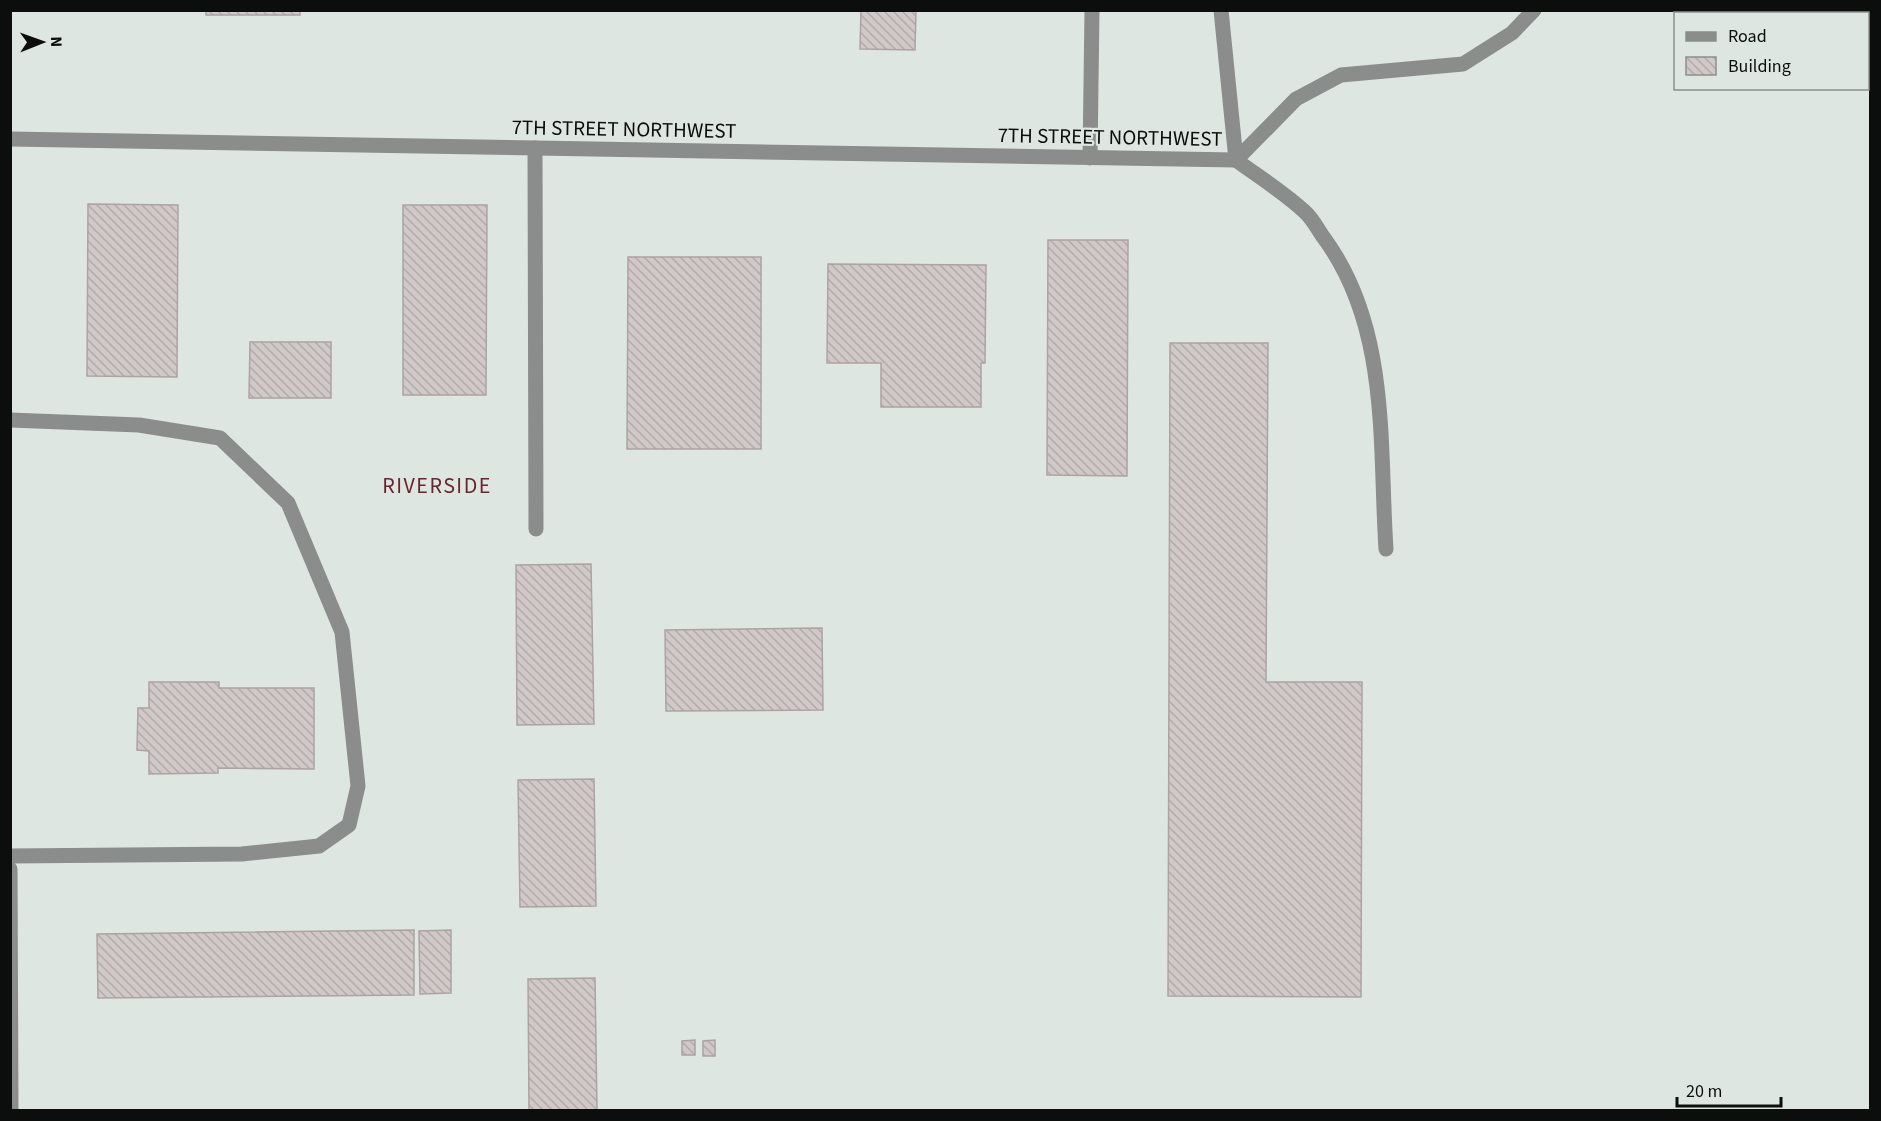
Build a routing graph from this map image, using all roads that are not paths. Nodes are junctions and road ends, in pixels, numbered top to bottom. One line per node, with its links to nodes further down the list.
1 (1092, 10): 6 (street)
2 (1221, 10): 7 (street)
3 (1534, 10): 7 (street)
4 (10, 139): 5 (street, 7TH STREET NORTHWEST)
5 (535, 148): 6 (street, 7TH STREET NORTHWEST); 9 (street)
6 (1090, 158): 7 (street, 7TH STREET NORTHWEST)
7 (1236, 160): 10 (street)
8 (10, 420): 11 (street)
9 (536, 530)
10 (1386, 549)
11 (10, 856)
12 (10, 869): 13 (street)
13 (11, 1110)

